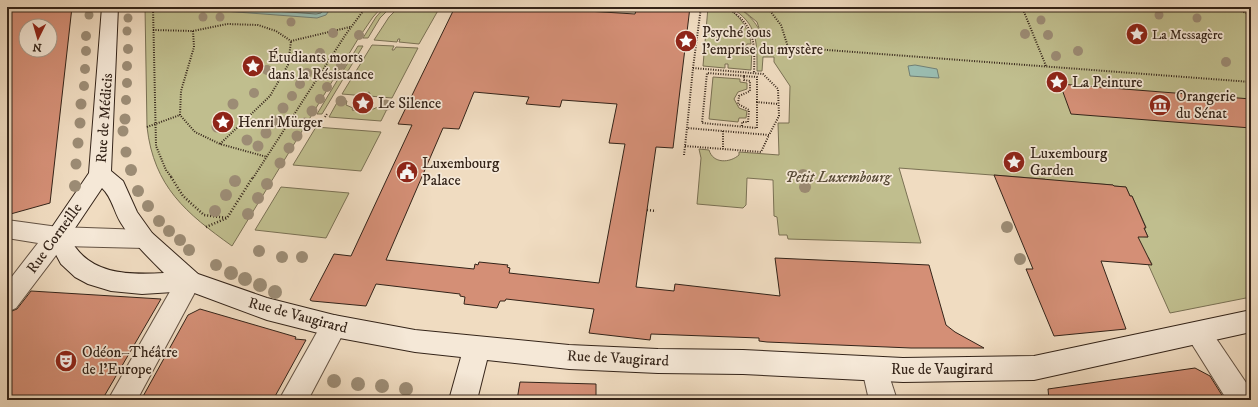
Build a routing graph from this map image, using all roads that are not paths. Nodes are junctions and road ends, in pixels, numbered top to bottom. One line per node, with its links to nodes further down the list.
1 (110, 7): 2 (street, Rue de Médicis)
2 (100, 174): 4 (street, Rue Corneille); 5 (street, Rue de Médicis)
3 (7, 229): 4 (street)
4 (57, 236): 5 (street); 6 (street); 7 (street, Rue Corneille)
5 (144, 239): 6 (street, Rue de Vaugirard)
6 (189, 281): 9 (street, Rue de Vaugirard); 13 (street)
7 (7, 301)
8 (1251, 321): 10 (street, Rue de Vaugirard)
9 (334, 326): 11 (street, Rue de Vaugirard); 14 (street)
10 (1198, 333): 12 (street, Rue de Vaugirard); 17 (street)
11 (477, 348): 12 (street, Rue de Vaugirard); 15 (street)
12 (875, 369): 16 (street)
13 (122, 400)
14 (293, 400)
15 (463, 400)
16 (883, 400)
17 (1242, 400)

